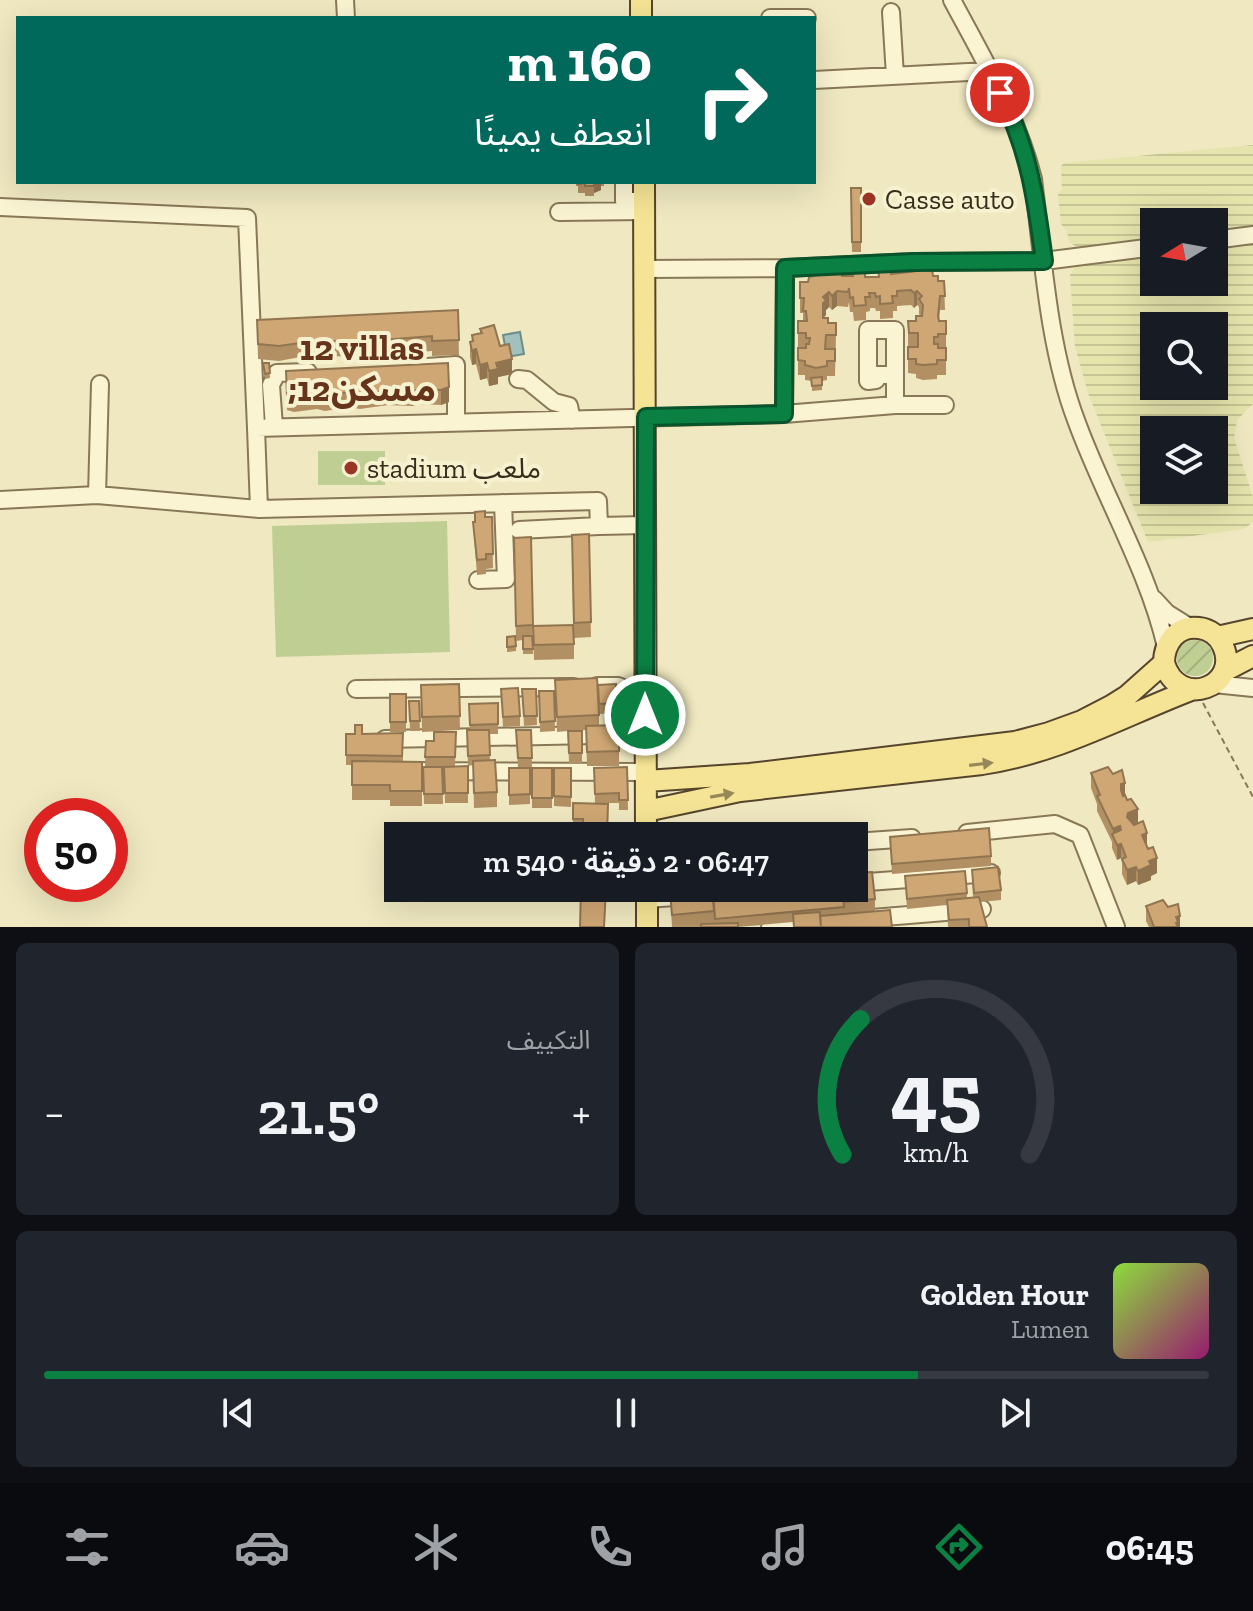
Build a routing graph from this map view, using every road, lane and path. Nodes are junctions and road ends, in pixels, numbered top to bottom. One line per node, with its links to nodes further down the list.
1 (952, 0): 3 (street)
2 (891, 12): 4 (street)
3 (988, 71): 4 (street); 13 (street)
4 (895, 76): 5 (street)
5 (816, 80)
6 (624, 184): 7 (street)
7 (644, 198): 9 (street); 15 (main road)
8 (0, 207): 28 (street)
9 (559, 212)
10 (1253, 235): 11 (street)
11 (1228, 238)
12 (1140, 249): 13 (street)
13 (1044, 261): 14 (street); 37 (street)
14 (785, 268): 15 (street); 23 (street)
15 (645, 269): 24 (main road)
16 (411, 367): 26 (street)
17 (322, 371): 27 (street)
18 (895, 375): 21 (street)
19 (518, 379): 25 (street)
20 (100, 384): 29 (street)
21 (895, 405): 22 (street); 23 (street)
22 (945, 405)
23 (784, 414): 24 (street)
24 (646, 417): 25 (street); 33 (main road)
25 (572, 420): 26 (street)
26 (456, 422): 27 (street)
27 (274, 427): 28 (street)
28 (256, 428): 31 (street)
29 (97, 495): 30 (street); 31 (street)
30 (0, 500)
31 (259, 509): 32 (street)
32 (499, 515): 34 (street); 36 (street)
33 (645, 525): 34 (street); 46 (main road)
34 (599, 526): 35 (street)
35 (519, 530)
36 (491, 579)
37 (1148, 592): 38 (street); 41 (street)
38 (1191, 628): 40 (main road); 41 (main road)
39 (1253, 629): 40 (main road)
40 (1217, 637): 43 (main road)
41 (1165, 655): 43 (main road); 50 (main road)
42 (1253, 656): 43 (main road)
43 (1207, 684): 44 (street); 51 (path); 52 (main road, one-way to 43)
44 (1253, 688)
45 (356, 689): 46 (street)
46 (645, 697): 47 (main road)
47 (646, 734): 48 (street); 50 (main road)
48 (385, 739)
49 (380, 771): 50 (street)
50 (646, 776): 52 (main road)
51 (1253, 797)
52 (646, 811): 53 (main road)
53 (646, 822)
54 (868, 841): 63 (street)
55 (996, 873): 56 (street)
56 (868, 882)
57 (647, 902): 61 (main road)
58 (982, 909): 59 (street)
59 (861, 919)
60 (831, 922): 62 (street)
61 (647, 927)
62 (770, 927)
63 (1116, 927)

